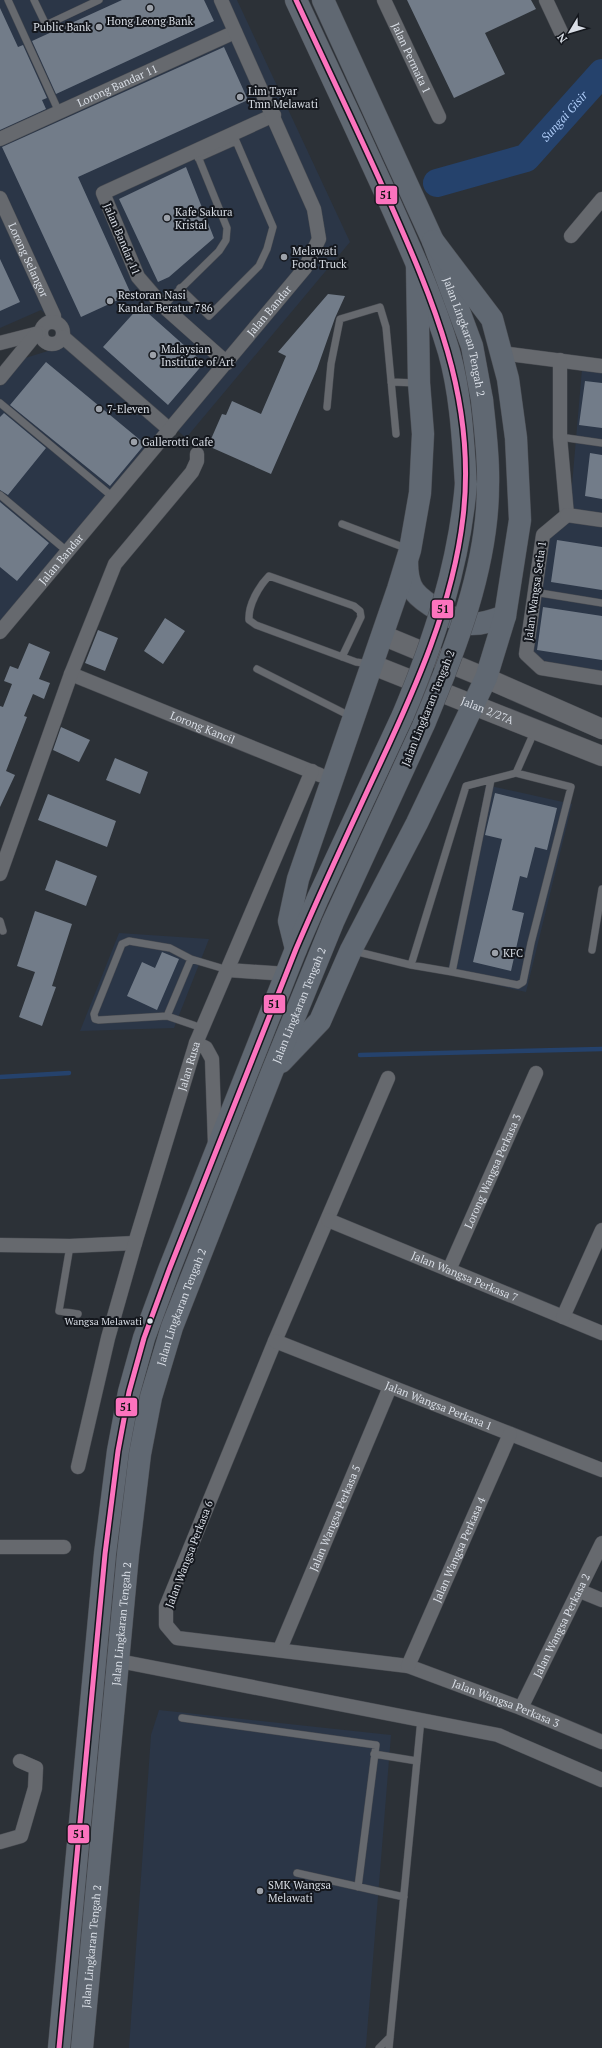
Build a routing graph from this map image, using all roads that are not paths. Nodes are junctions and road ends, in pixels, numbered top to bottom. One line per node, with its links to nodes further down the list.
1 (8, 0): 11 (lane)
2 (34, 0): 3 (lane)
3 (99, 0)
4 (221, 0): 9 (street, Jalan Bandar)
5 (296, 0): 20 (highway, Jalan Lingkaran Tengah 2)
6 (323, 0): 19 (highway, Jalan Lingkaran Tengah 2)
7 (384, 0): 13 (street, Jalan Permata 1)
8 (546, 0): 10 (street)
9 (236, 32): 11 (street, Lorong Bandar 11); 12 (street, Jalan Bandar)
10 (561, 32)
11 (59, 112): 14 (street, Lorong Bandar 11)
12 (274, 115): 15 (street, Jalan Bandar 11); 29 (street, Jalan Bandar)
13 (439, 117)
14 (0, 139)
15 (197, 154): 21 (lane); 21 (lane); 22 (street, Jalan Bandar 11)
16 (0, 198): 23 (street, Lorong Selangor)
17 (602, 199): 18 (street)
18 (571, 236)
19 (433, 241): 27 (highway); 83 (highway, Jalan Lingkaran Tengah 2, bridge)
20 (417, 264): 33 (highway); 72 (highway, Jalan Lingkaran Tengah 2, bridge)
21 (180, 288): 22 (lane)
22 (163, 306): 29 (street, Jalan Bandar 11)
23 (54, 322): 24 (street); 25 (street, Lorong Selangor)
24 (39, 333): 25 (street); 26 (street); 31 (street)
25 (63, 337): 36 (street, Lorong Selangor)
26 (0, 343)
27 (501, 353): 28 (street); 50 (highway)
28 (560, 360): 30 (street); 38 (street)
29 (227, 363): 36 (street, Jalan Bandar)
30 (602, 366)
31 (0, 378)
32 (391, 382): 33 (lane); 35 (lane); 37 (lane)
33 (419, 383): 47 (highway)
34 (0, 403): 42 (lane)
35 (327, 407)
36 (170, 430): 42 (street, Jalan Bandar)
37 (396, 434)
38 (560, 437): 39 (lane); 43 (street)
39 (602, 442)
40 (197, 454): 56 (street)
41 (0, 495): 46 (lane)
42 (114, 498): 46 (street, Jalan Bandar)
43 (567, 515): 44 (street); 48 (street, Jalan Wangsa Setia 1)
44 (602, 520)
45 (342, 524): 47 (lane)
46 (68, 552): 51 (street, Jalan Bandar)
47 (408, 555): 50 (highway); 52 (highway)
48 (534, 592): 49 (lane); 58 (street, Jalan Wangsa Setia 1)
49 (602, 603)
50 (505, 616): 57 (highway)
51 (0, 632)
52 (382, 636): 54 (highway); 57 (main road)
53 (342, 657): 53 (lane); 54 (lane)
54 (373, 665): 59 (main road, Jalan 2/27A); 60 (highway)
55 (257, 669): 60 (lane)
56 (71, 674): 64 (street, Lorong Kancil); 68 (street)
57 (486, 678): 59 (highway); 61 (main road)
58 (602, 678)
59 (473, 706): 62 (main road, Jalan 2/27A); 73 (highway)
60 (354, 719): 66 (highway)
61 (602, 729)
62 (535, 730): 63 (main road, Jalan 2/27A); 65 (lane)
63 (602, 756)
64 (312, 772): 66 (street, Lorong Kancil); 77 (street, Jalan Rusa)
65 (516, 773): 67 (lane); 78 (lane)
66 (334, 780): 72 (highway)
67 (491, 780): 76 (lane); 78 (lane)
68 (0, 874)
69 (602, 889): 74 (lane)
70 (0, 920): 71 (lane)
71 (3, 931)
72 (296, 949): 79 (highway, Jalan Lingkaran Tengah 2)
73 (351, 950): 76 (lane); 83 (highway)
74 (592, 950)
75 (191, 959): 77 (lane); 80 (lane); 80 (lane)
76 (411, 965): 78 (lane)
77 (228, 970): 79 (street); 81 (street, Jalan Rusa)
78 (452, 972)
79 (287, 974): 86 (highway, Jalan Lingkaran Tengah 2)
80 (167, 1016): 81 (lane)
81 (202, 1028): 82 (street, Jalan Rusa)
82 (196, 1043): 86 (street); 89 (street, Jalan Rusa)
83 (272, 1072): 107 (highway, Jalan Lingkaran Tengah 2)
84 (536, 1073): 92 (street, Lorong Wangsa Perkasa 3)
85 (388, 1078): 87 (street, Jalan Wangsa Perkasa 6)
86 (216, 1154): 122 (highway, Jalan Lingkaran Tengah 2)
87 (328, 1220): 92 (street, Jalan Wangsa Perkasa 7); 96 (street, Jalan Wangsa Perkasa 6)
88 (602, 1230): 94 (street)
89 (135, 1243): 91 (street); 99 (street, Jalan Rusa)
90 (0, 1245): 91 (street)
91 (70, 1246): 93 (lane)
92 (449, 1270): 94 (street, Jalan Wangsa Perkasa 7)
93 (78, 1314)
94 (562, 1317): 95 (street, Jalan Wangsa Perkasa 7)
95 (602, 1333)
96 (275, 1341): 97 (street, Jalan Wangsa Perkasa 1); 106 (street, Jalan Wangsa Perkasa 6)
97 (390, 1387): 98 (street, Jalan Wangsa Perkasa 1); 106 (street, Jalan Wangsa Perkasa 5)
98 (510, 1434): 100 (street, Jalan Wangsa Perkasa 1); 108 (street, Jalan Wangsa Perkasa 4)
99 (78, 1467)
100 (602, 1470)
101 (602, 1543): 104 (street, Jalan Wangsa Perkasa 2)
102 (0, 1547): 103 (street)
103 (64, 1547)
104 (580, 1591): 105 (street); 109 (street, Jalan Wangsa Perkasa 2)
105 (602, 1600)
106 (280, 1649): 108 (street, Jalan Wangsa Perkasa 6)
107 (119, 1661): 111 (street); 123 (highway, Jalan Lingkaran Tengah 2)
108 (408, 1666): 109 (street, Jalan Wangsa Perkasa 3)
109 (521, 1708): 112 (street, Jalan Wangsa Perkasa 3)
110 (182, 1718): 113 (lane)
111 (421, 1719): 115 (lane); 116 (street)
112 (602, 1742)
113 (374, 1754): 115 (lane); 119 (lane)
114 (20, 1761): 117 (street)
115 (417, 1761): 120 (lane)
116 (602, 1780)
117 (0, 1842)
118 (297, 1873): 119 (lane)
119 (358, 1887): 120 (lane)
120 (404, 1897): 121 (lane)
121 (390, 2037): 124 (lane); 125 (lane)
122 (59, 2048)
123 (82, 2048)
124 (379, 2048)
125 (389, 2048)

